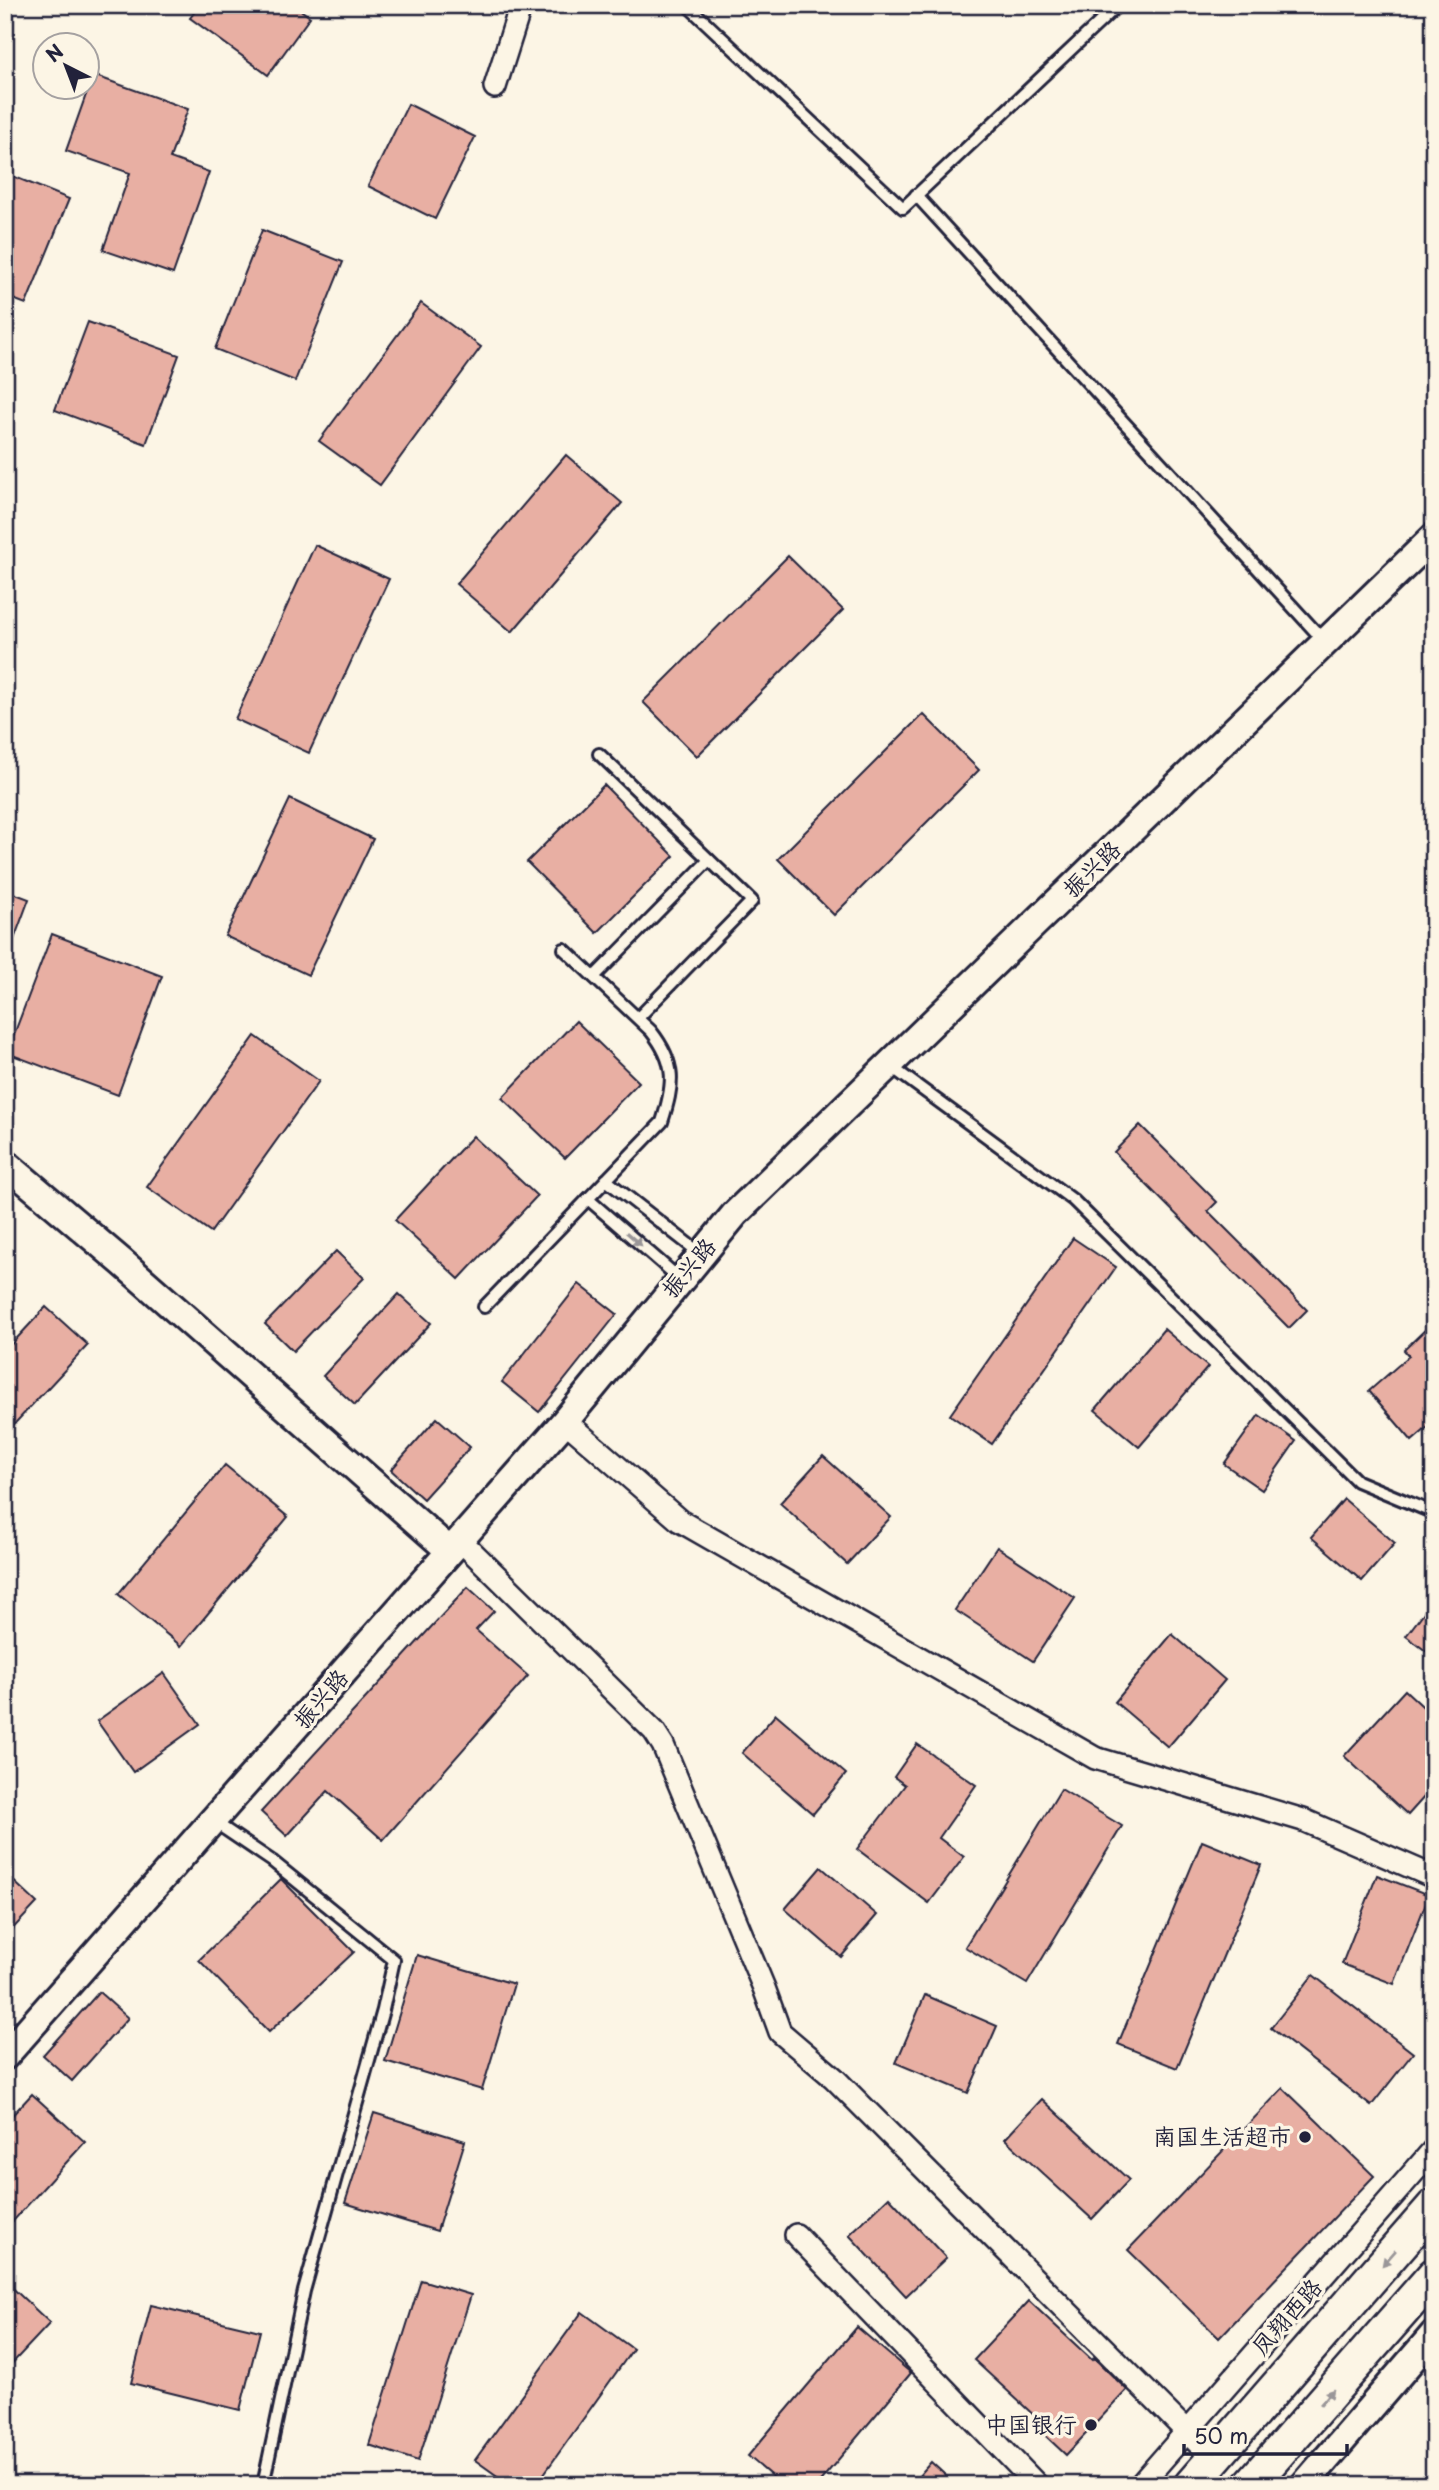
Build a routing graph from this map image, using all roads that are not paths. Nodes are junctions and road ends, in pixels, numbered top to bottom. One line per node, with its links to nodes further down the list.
1 (521, 5): 4 (street)
2 (687, 5): 5 (lane)
3 (1118, 5): 5 (lane)
4 (495, 86)
5 (916, 195): 7 (lane)
6 (1434, 537): 7 (street, 振兴路)
7 (1325, 642): 13 (street, 振兴路)
8 (599, 754): 9 (lane)
9 (709, 860): 11 (lane); 12 (lane)
10 (564, 949): 11 (lane)
11 (594, 977): 12 (lane)
12 (638, 1018): 15 (lane)
13 (890, 1065): 17 (street, 振兴路); 21 (lane)
14 (5, 1163): 22 (street)
15 (606, 1180): 16 (lane); 17 (lane)
16 (588, 1199): 18 (lane, one-way to 18); 19 (lane)
17 (701, 1254): 18 (street, 振兴路)
18 (680, 1279): 20 (street, 振兴路)
19 (484, 1307)
20 (565, 1420): 22 (street, 振兴路); 24 (street)
21 (1434, 1513)
22 (455, 1545): 23 (street, 振兴路); 31 (street)
23 (213, 1821): 25 (street, 振兴路); 33 (lane)
24 (1434, 1877)
25 (5, 2056)
26 (1434, 2149): 31 (street, 凤翔西路)
27 (1434, 2206): 32 (main road, 凤翔西路, one-way to 32)
28 (796, 2235): 34 (street)
29 (1434, 2275): 37 (main road, one-way to 29)
30 (1434, 2334): 38 (street)
31 (1186, 2431): 32 (street); 35 (street, 凤翔西路)
32 (1214, 2459): 36 (main road, 凤翔西路)
33 (263, 2485)
34 (1037, 2485)
35 (1140, 2485)
36 (1191, 2485)
37 (1250, 2485)
38 (1304, 2485)

